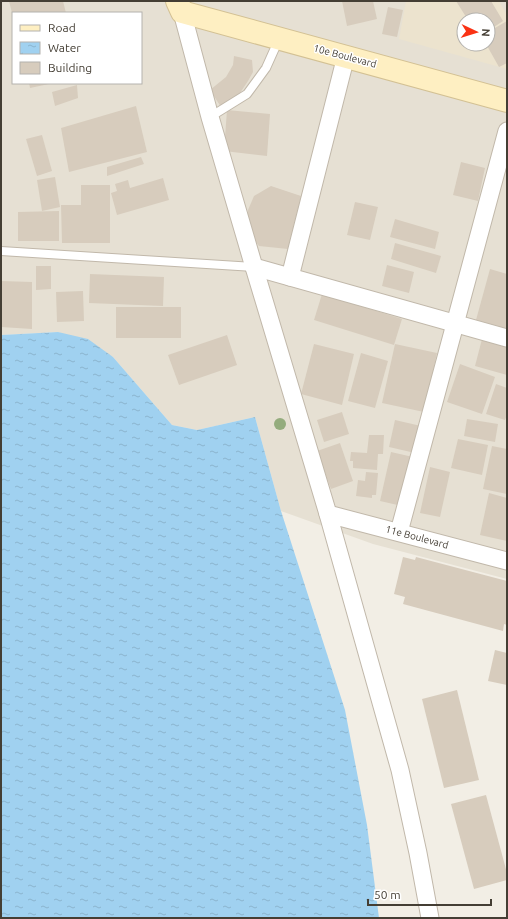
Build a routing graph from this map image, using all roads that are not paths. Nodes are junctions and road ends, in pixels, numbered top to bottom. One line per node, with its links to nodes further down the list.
1 (179, 6): 2 (main road, 10e Boulevard); 5 (street)
2 (280, 39): 3 (main road, 10e Boulevard); 5 (lane)
3 (346, 56): 4 (main road, 10e Boulevard); 9 (street)
4 (507, 101)
5 (210, 117): 8 (street)
6 (507, 131): 10 (street)
7 (1, 251): 8 (lane)
8 (254, 267): 9 (street); 12 (street)
9 (290, 278): 10 (street)
10 (455, 324): 11 (street); 13 (street)
11 (507, 338)
12 (328, 514): 13 (street, 11e Boulevard); 15 (street)
13 (399, 532): 14 (street, 11e Boulevard)
14 (507, 561)
15 (430, 918)

